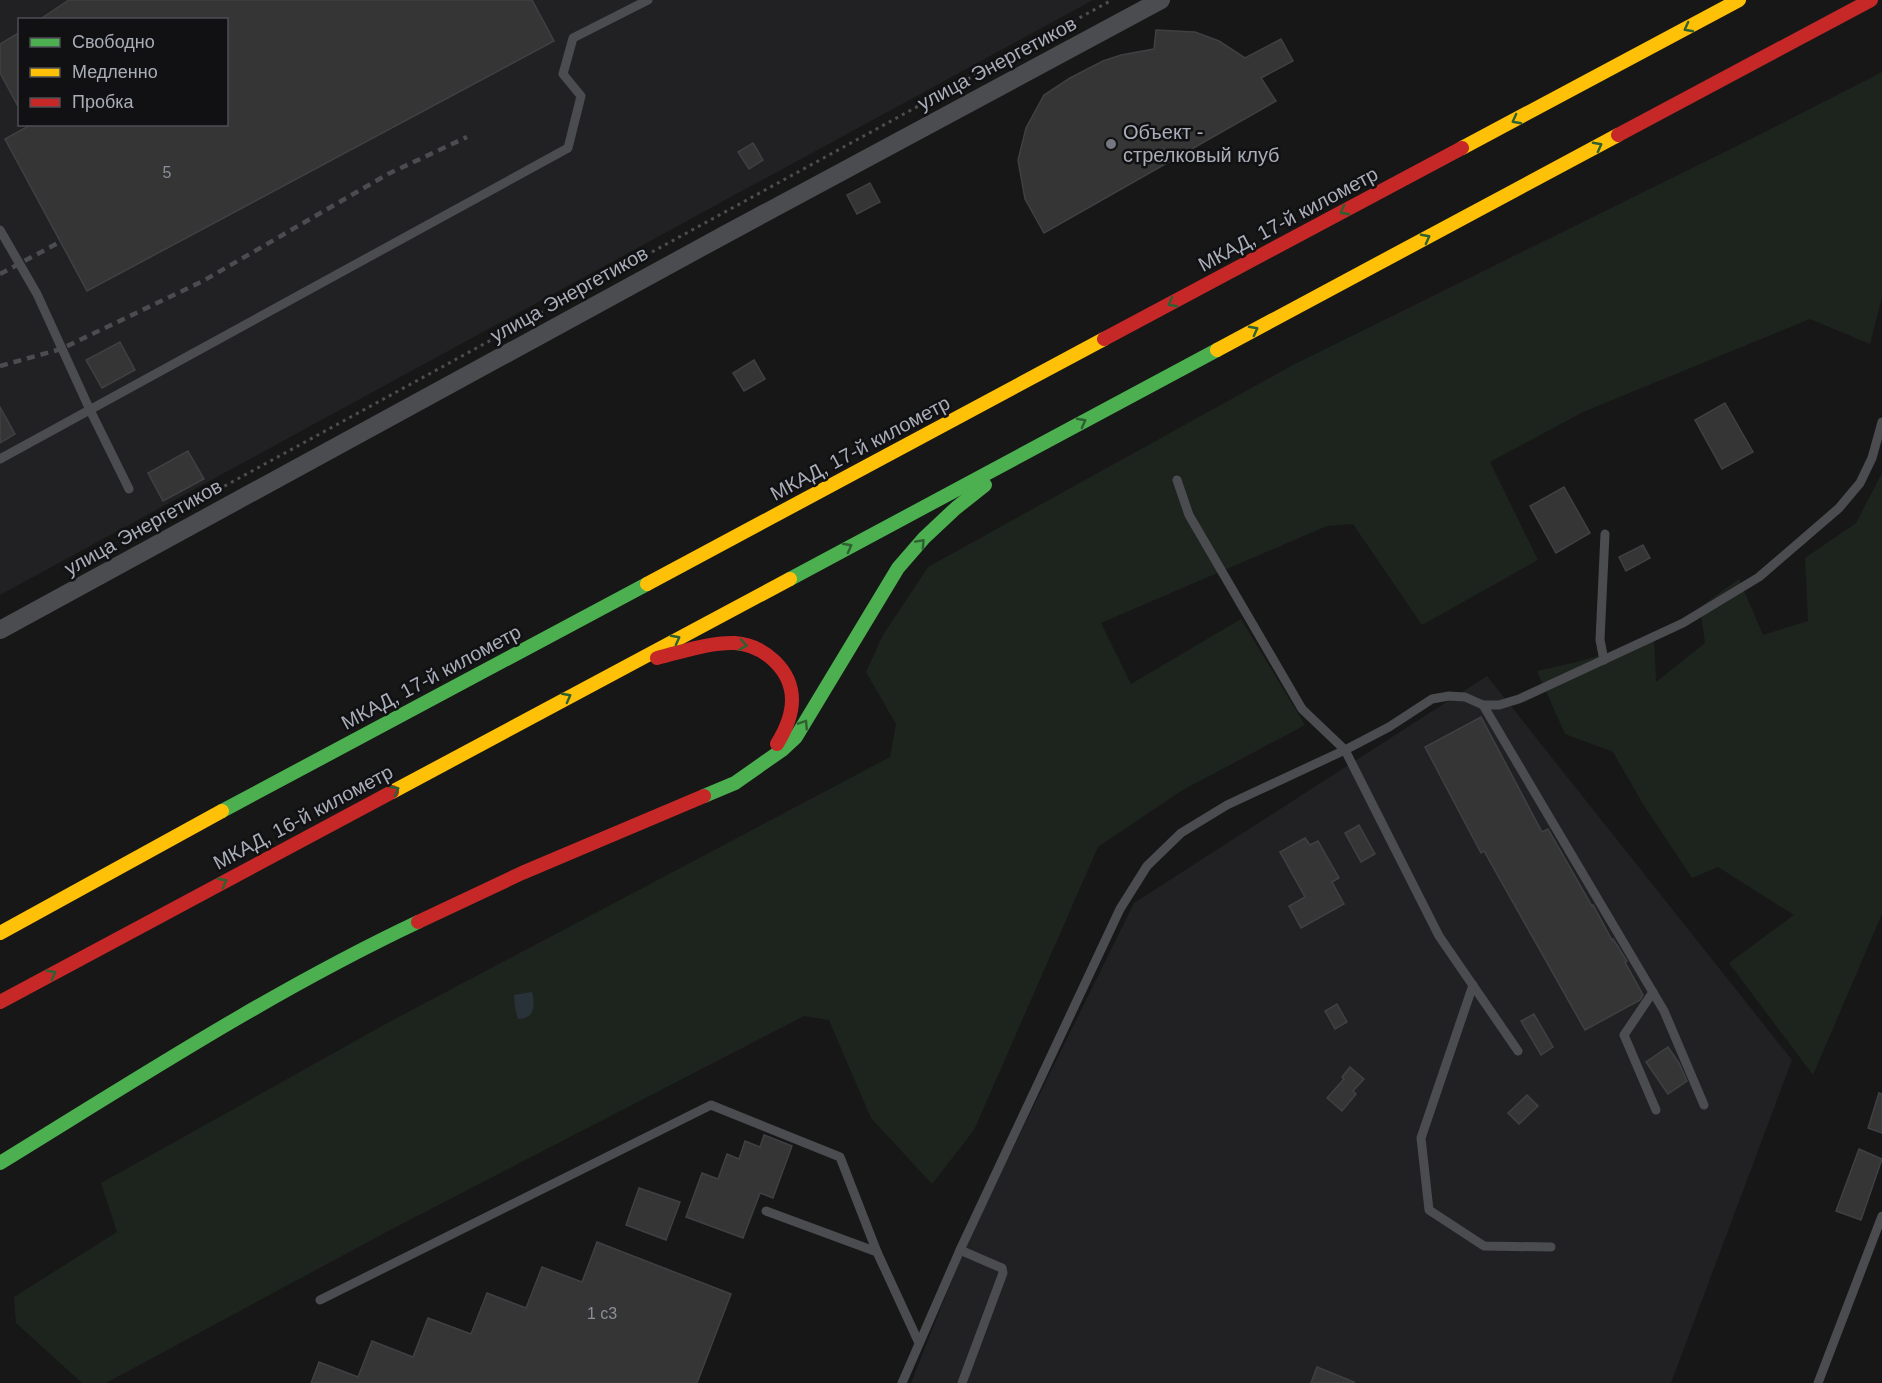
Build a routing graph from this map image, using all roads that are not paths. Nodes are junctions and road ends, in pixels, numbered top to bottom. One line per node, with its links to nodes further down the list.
1 (648, 0): 6 (lane)
2 (1161, 0): 13 (street, улица Энергетиков)
3 (1739, 0): 19 (main road, МКАД, 17-й километр, one-way to 19)
4 (1871, 0): 8 (main road, one-way to 4)
5 (0, 230): 6 (lane)
6 (90, 410): 9 (lane); 11 (lane)
7 (1882, 422): 14 (lane)
8 (1030, 449): 15 (main road, one-way to 8); 18 (main road, one-way to 8)
9 (0, 459)
10 (1177, 480): 17 (lane)
11 (129, 489)
12 (1605, 534): 14 (lane)
13 (0, 630)
14 (1604, 660): 16 (lane)
15 (625, 666): 18 (main road, one-way to 18); 22 (main road, МКАД, 16-й километр, one-way to 15)
16 (1483, 705): 17 (lane); 21 (lane)
17 (1345, 750): 20 (lane); 30 (lane)
18 (763, 764): 26 (main road)
19 (0, 933)
20 (1473, 985): 23 (lane); 29 (lane)
21 (1653, 992): 24 (lane); 25 (lane)
22 (0, 1002)
23 (1518, 1051)
24 (1704, 1105)
25 (1656, 1110)
26 (0, 1163)
27 (766, 1211): 31 (lane)
28 (1882, 1216): 36 (lane)
29 (1551, 1247)
30 (960, 1250): 33 (lane); 35 (lane)
31 (877, 1252): 32 (lane); 33 (lane)
32 (321, 1300)
33 (919, 1343): 34 (lane)
34 (902, 1383)
35 (962, 1383)
36 (1818, 1383)

